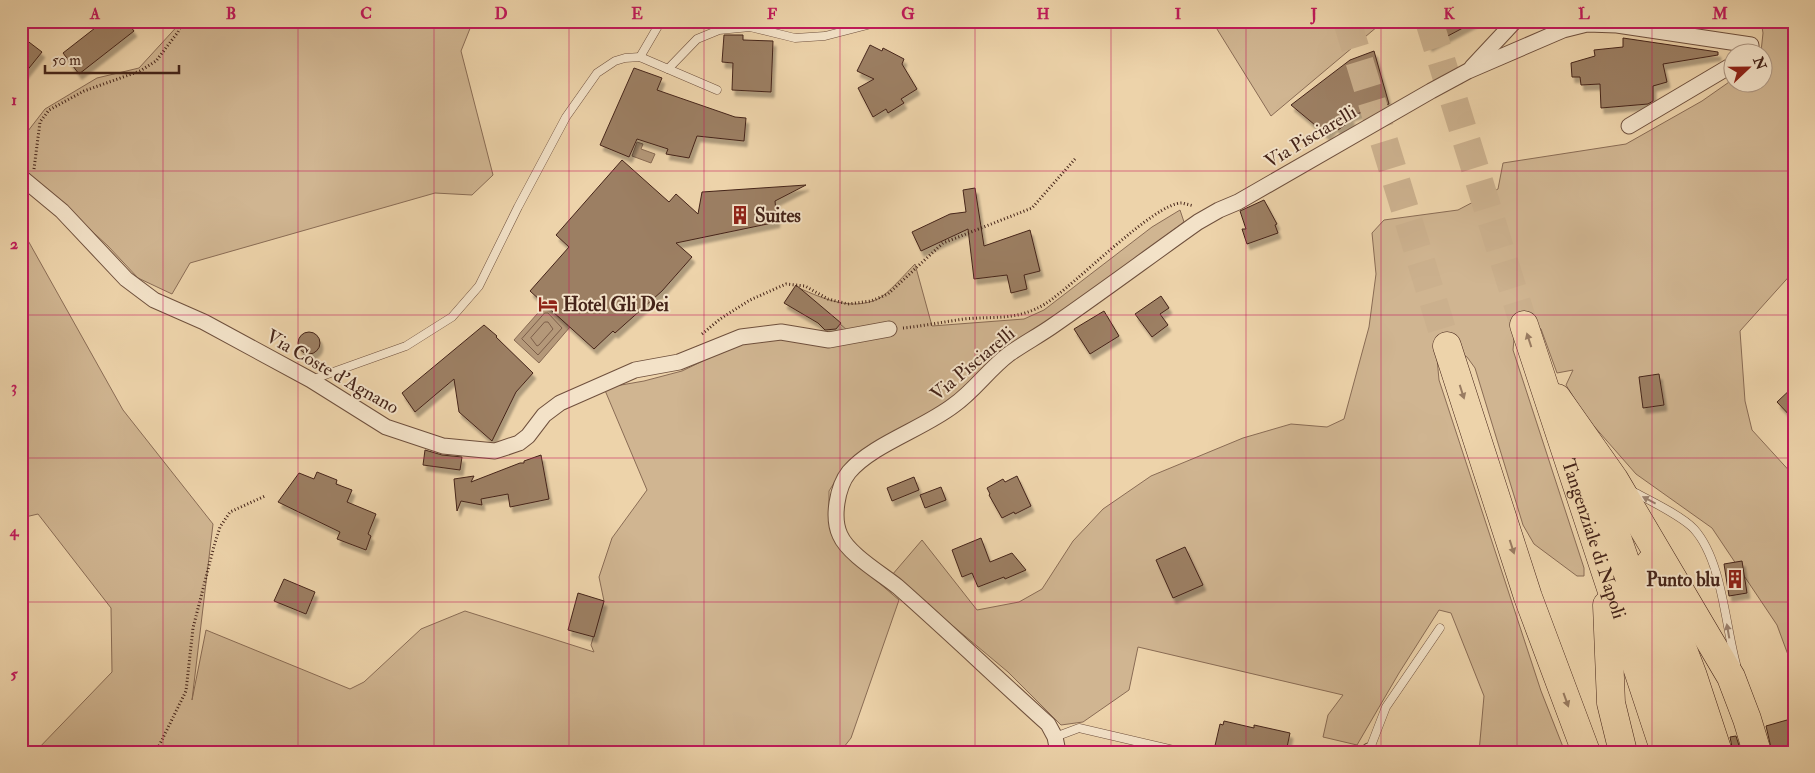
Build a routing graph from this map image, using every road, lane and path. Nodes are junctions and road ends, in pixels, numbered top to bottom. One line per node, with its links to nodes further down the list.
1 (183, 21): 13 (path)
2 (661, 21): 6 (lane)
3 (883, 21): 7 (lane)
4 (1515, 21): 8 (street)
5 (1731, 42): 8 (street)
6 (640, 57): 7 (lane); 20 (lane)
7 (668, 69): 10 (lane)
8 (1468, 71): 14 (street, Via Pisciarelli)
9 (1722, 72): 11 (street)
10 (717, 90)
11 (1629, 126)
12 (1074, 159): 17 (path)
13 (25, 181): 20 (street, Via Coste d'Agnano)
14 (1219, 210): 16 (path); 33 (street, Via Pisciarelli)
15 (1524, 325): 19 (highway, Tangenziale di Napoli, one-way to 15)
16 (889, 329): 20 (street, Via Coste d'Agnano)
17 (699, 337)
18 (1447, 346): 37 (highway, one-way to 37)
19 (1541, 376): 21 (highway); 27 (highway, Tangenziale di Napoli)
20 (311, 380)
21 (1562, 406): 22 (highway); 42 (highway)
22 (1582, 433): 23 (highway); 43 (highway)
23 (1602, 461): 24 (highway); 44 (highway)
24 (1621, 490): 26 (highway); 32 (lane, one-way to 24); 45 (highway)
25 (265, 496): 34 (path)
26 (1646, 532): 28 (highway); 46 (highway)
27 (1606, 576): 31 (highway); 40 (highway); 41 (highway, Tangenziale di Napoli)
28 (1672, 576): 29 (highway); 47 (highway)
29 (1696, 615): 48 (highway); 49 (highway)
30 (1440, 628): 36 (lane)
31 (1609, 647): 38 (highway); 39 (highway)
32 (1738, 670)
33 (1057, 744): 35 (lane)
34 (156, 752)
35 (1182, 752)
36 (1369, 752)
37 (1586, 752)
38 (1623, 752)
39 (1635, 752)
40 (1648, 752)
41 (1665, 752)
42 (1678, 752)
43 (1690, 752)
44 (1704, 752)
45 (1718, 752)
46 (1732, 752)
47 (1744, 752)
48 (1757, 752)
49 (1769, 752)

